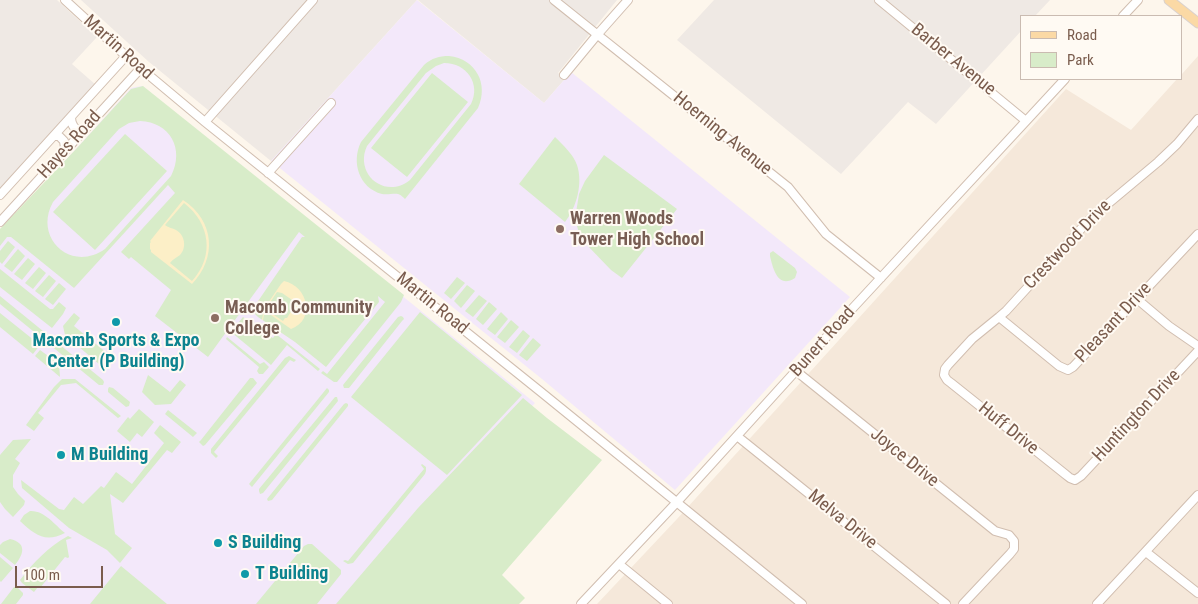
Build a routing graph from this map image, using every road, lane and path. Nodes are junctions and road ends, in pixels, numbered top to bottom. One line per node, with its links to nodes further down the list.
1 (65, 0): 11 (street, Martin Road)
2 (313, 0): 19 (street)
3 (554, 0): 10 (street, Hoerning Avenue)
4 (628, 0): 10 (street)
5 (879, 0): 18 (street, Barber Avenue)
6 (1138, 0): 8 (street)
7 (1169, 0): 9 (main road)
8 (1124, 15)
9 (1198, 23)
10 (597, 35): 13 (street); 27 (street, Hoerning Avenue)
11 (126, 56): 12 (street, Martin Road); 16 (street, Hayes Road)
12 (140, 69): 19 (street, Martin Road); 20 (street, Hayes Road)
13 (564, 75)
14 (1064, 80): 18 (street, Bunert Road)
15 (331, 103): 23 (street)
16 (71, 117): 20 (street); 21 (street, Hayes Road)
17 (1198, 120): 29 (street, Crestwood Drive)
18 (1026, 121): 27 (street, Bunert Road)
19 (205, 122): 23 (street, Martin Road)
20 (82, 132): 22 (street, Hayes Road)
21 (54, 136): 22 (street); 24 (street, Hayes Road)
22 (61, 155): 25 (street, Hayes Road)
23 (268, 173): 37 (street, Martin Road)
24 (0, 195)
25 (0, 222)
26 (1198, 234): 28 (street, Pleasant Drive)
27 (881, 278): 32 (street, Bunert Road)
28 (1137, 299): 29 (street, Pleasant Drive); 30 (street)
29 (999, 317): 33 (street, Crestwood Drive)
30 (1198, 346)
31 (1198, 351): 35 (street, Huntington Drive)
32 (796, 371): 34 (street, Bunert Road); 45 (street, Joyce Drive)
33 (944, 375): 35 (street, Huff Drive)
34 (737, 436): 37 (street, Bunert Road); 44 (street, Melva Drive)
35 (1075, 480)
36 (1197, 499): 38 (street)
37 (677, 502): 39 (street, Bunert Road); 43 (street, Martin Road)
38 (1146, 552): 40 (street); 46 (street)
39 (619, 564): 41 (street, Bunert Road); 42 (street)
40 (1198, 593)
41 (581, 604)
42 (668, 604)
43 (802, 604)
44 (946, 604)
45 (963, 604)
46 (1097, 604)

